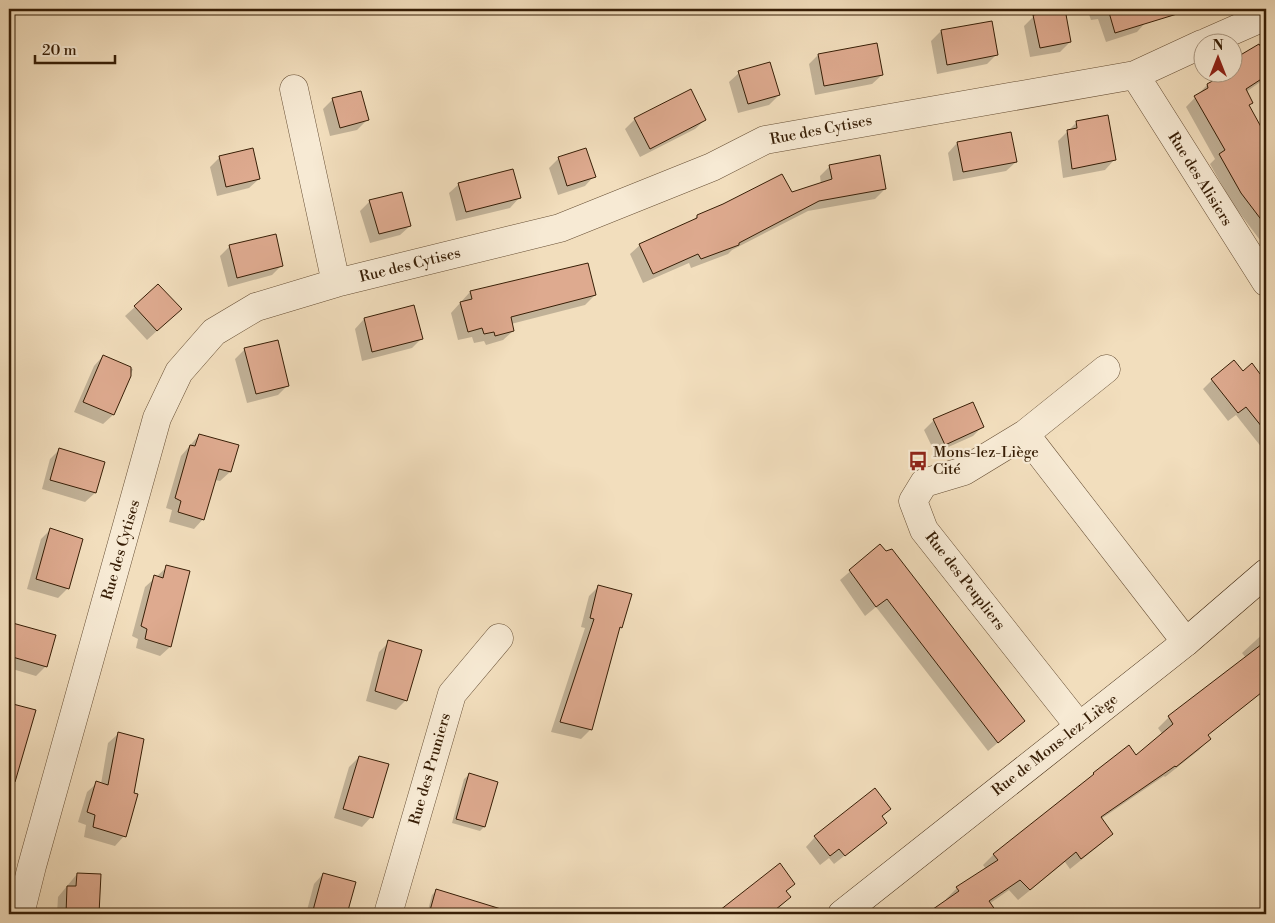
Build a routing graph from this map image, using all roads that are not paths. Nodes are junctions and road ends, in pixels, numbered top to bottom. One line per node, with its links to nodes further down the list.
1 (1266, 16): 2 (street)
2 (1230, 32)
3 (1192, 49): 4 (street, Rue des Cytises)
4 (1135, 75): 6 (street, Rue des Alisiers); 7 (street, Rue des Cytises)
5 (294, 89): 7 (street)
6 (1266, 282)
7 (336, 283): 14 (street, Rue des Cytises)
8 (1106, 369): 9 (street, Rue des Peupliers)
9 (1025, 434): 12 (street); 13 (street, Rue des Peupliers)
10 (1266, 573): 12 (street, Rue de Mons-lez-Liège)
11 (499, 638): 15 (street, Rue des Pruniers)
12 (1186, 642): 13 (street, Rue de Mons-lez-Liège)
13 (1079, 726): 16 (street, Rue de Mons-lez-Liège)
14 (20, 914)
15 (388, 914)
16 (842, 914)

